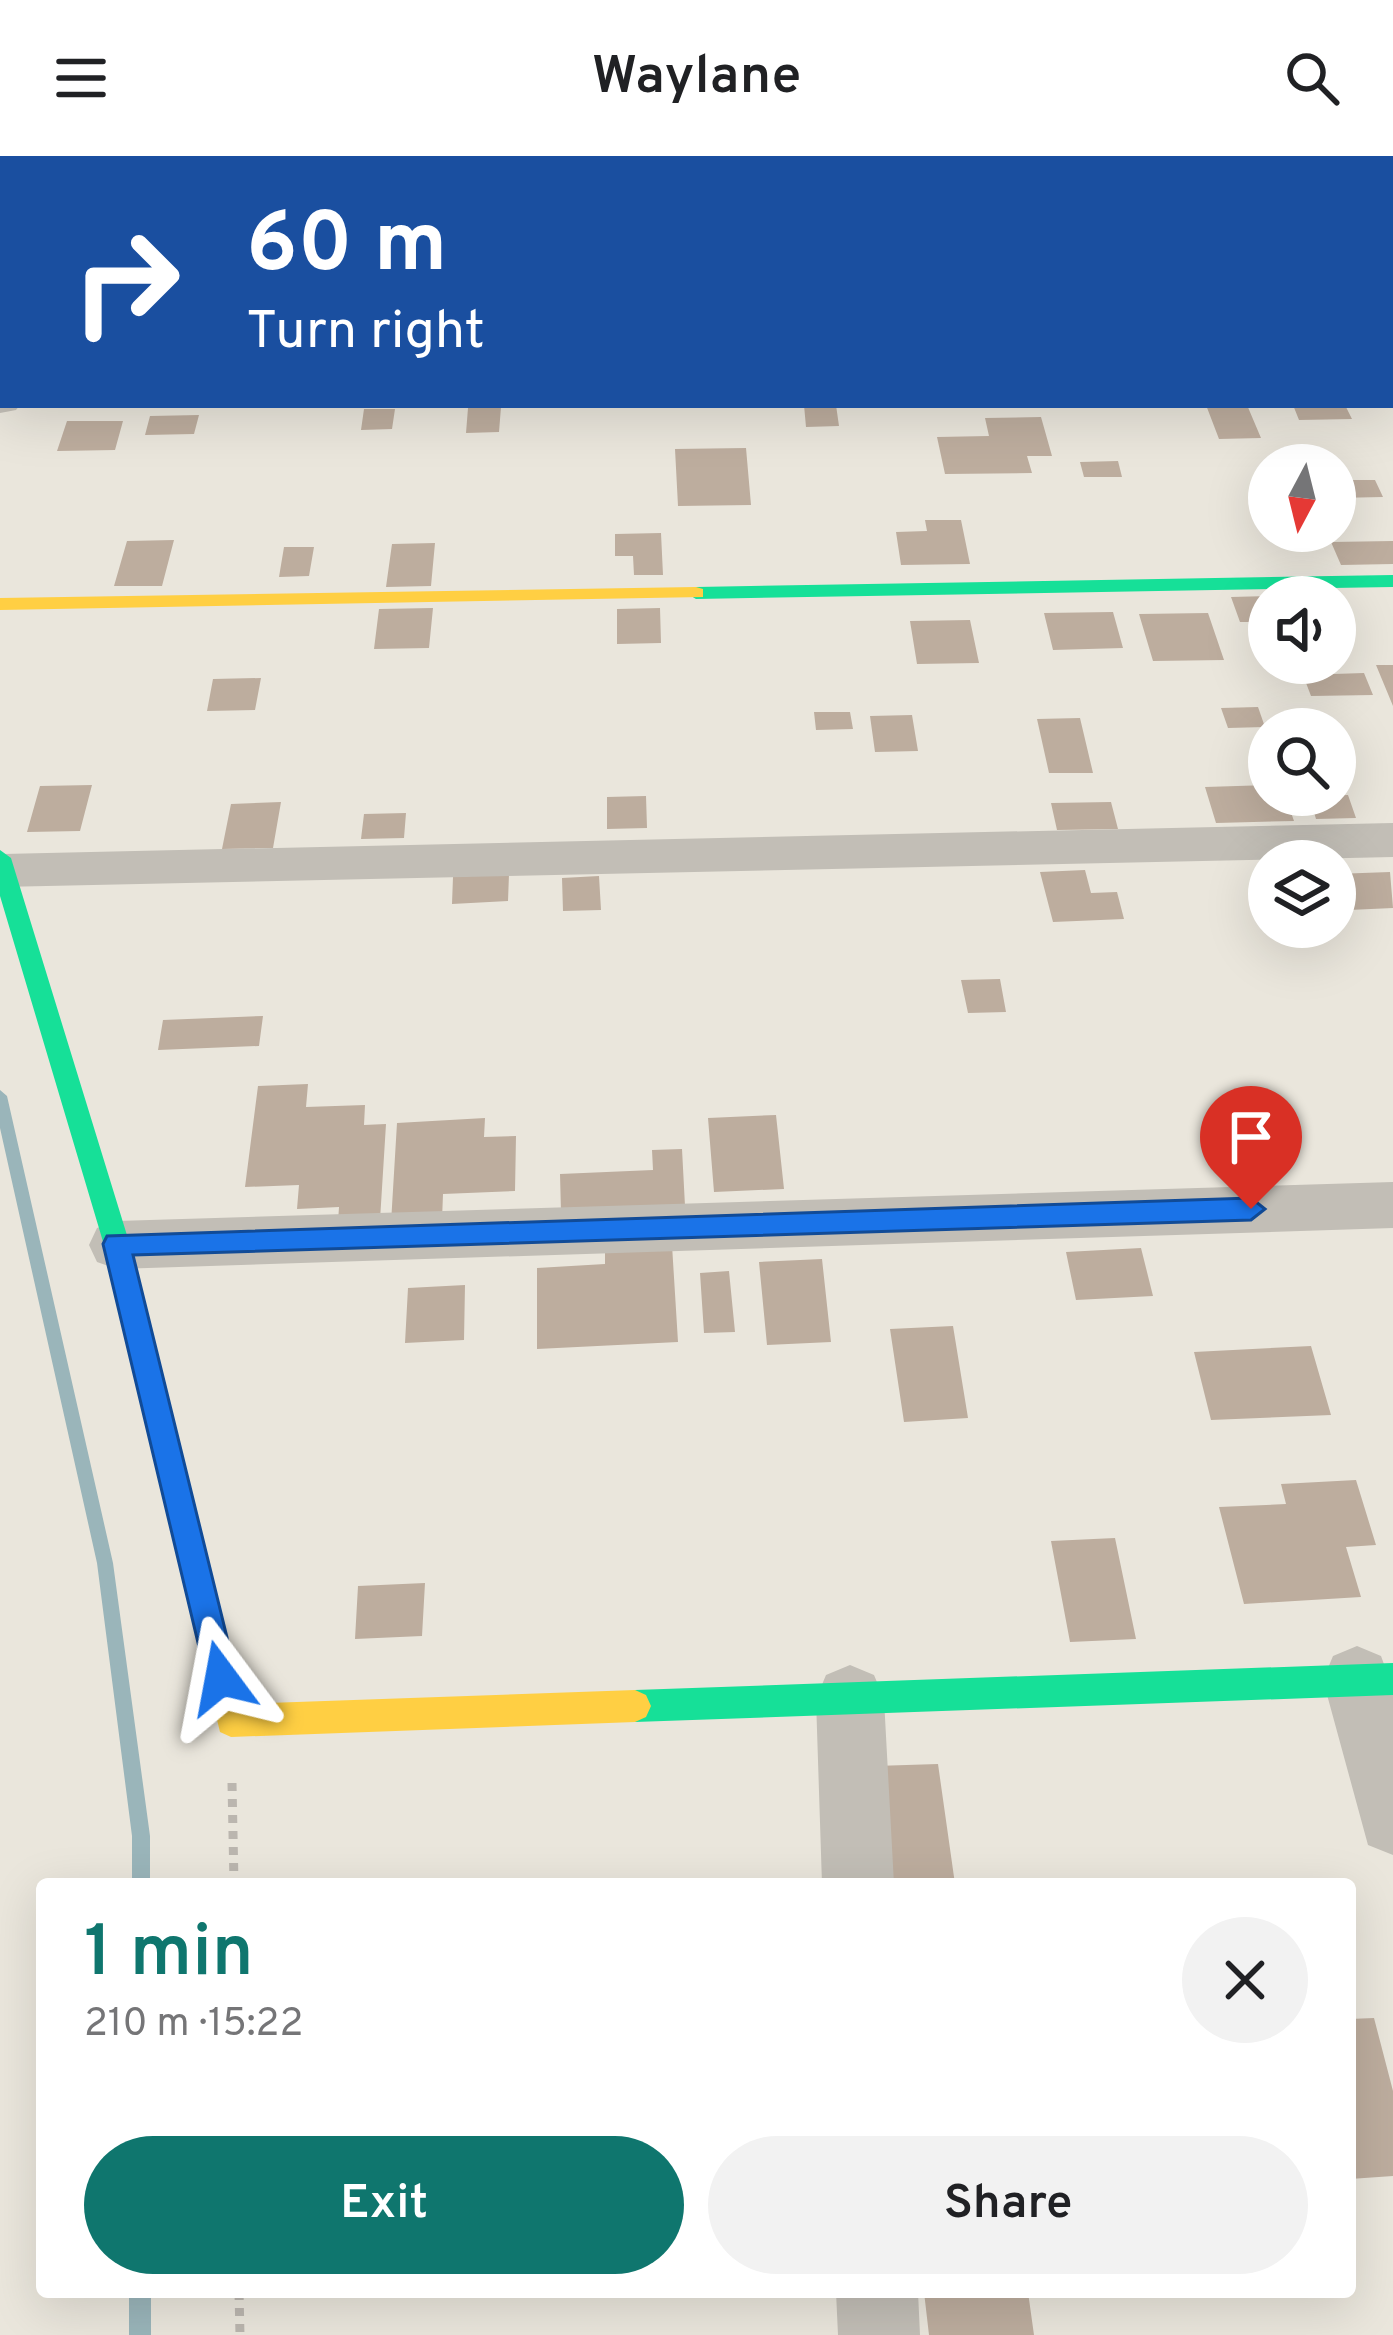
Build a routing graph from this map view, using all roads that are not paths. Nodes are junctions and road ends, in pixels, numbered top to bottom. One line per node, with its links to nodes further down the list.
1 (1393, 581): 2 (street)
2 (0, 604)
3 (1393, 840): 4 (street)
4 (1, 864): 6 (street)
5 (1393, 1204): 6 (street)
6 (117, 1244): 8 (street)
7 (1375, 1680): 8 (street); 9 (street)
8 (850, 1699): 10 (street)
9 (1393, 1820)
10 (858, 1878)
11 (877, 2298): 12 (street)
12 (879, 2335)

